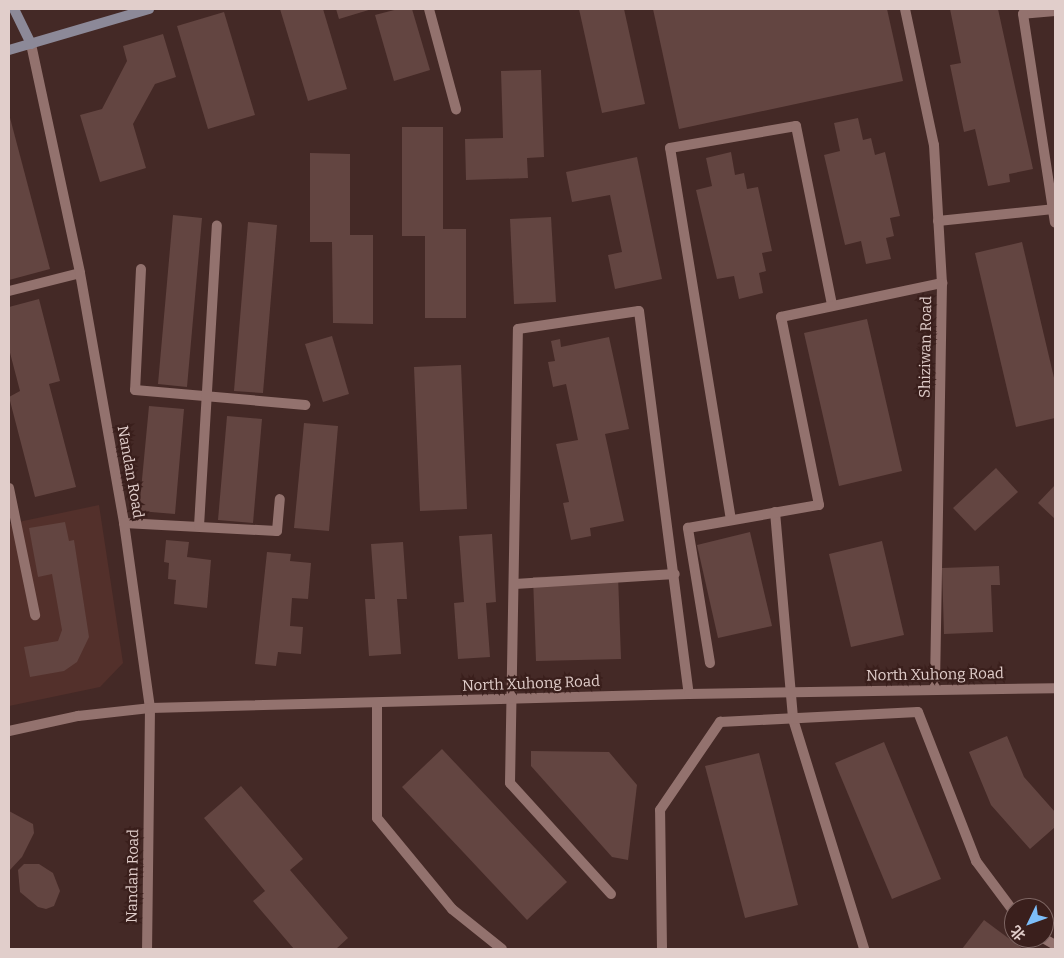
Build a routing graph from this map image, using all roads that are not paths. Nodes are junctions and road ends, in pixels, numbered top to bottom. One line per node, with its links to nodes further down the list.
1 (14, 9): 6 (main road, Nandan Road)
2 (149, 9): 6 (main road)
3 (429, 9): 8 (street)
4 (905, 9): 10 (street, Shiziwan Road)
5 (1055, 12): 9 (street)
6 (30, 44): 7 (main road); 14 (street, Nandan Road)
7 (9, 50)
8 (456, 109)
9 (1054, 209): 10 (street); 11 (street)
10 (938, 221): 15 (street, Shiziwan Road)
11 (1055, 223)
12 (217, 226): 18 (street)
13 (141, 270): 18 (street)
14 (80, 274): 16 (street); 24 (street, Nandan Road)
15 (942, 282): 17 (street); 30 (street, Shiziwan Road)
16 (9, 291)
17 (832, 305): 22 (street); 23 (street)
18 (207, 398): 19 (street); 25 (street)
19 (305, 405)
20 (9, 488): 28 (street)
21 (280, 499): 25 (street)
22 (775, 512): 23 (street); 33 (street)
23 (731, 520): 29 (street)
24 (124, 523): 25 (street); 36 (street, Nandan Road)
25 (199, 526)
26 (675, 574): 27 (street); 27 (street); 32 (street)
27 (515, 584): 34 (street)
28 (35, 615)
29 (710, 663)
30 (935, 688): 31 (street, North Xuhong Road); 33 (street, North Xuhong Road)
31 (1055, 688)
32 (689, 694): 33 (street, North Xuhong Road); 34 (street, North Xuhong Road)
33 (793, 694): 37 (street)
34 (513, 700): 35 (street, North Xuhong Road); 39 (street)
35 (378, 703): 36 (street, North Xuhong Road); 42 (street)
36 (150, 708): 38 (street, North Xuhong Road); 41 (street, Nandan Road)
37 (794, 719): 40 (street); 43 (street); 44 (street)
38 (9, 731)
39 (611, 894)
40 (1004, 899)
41 (147, 949)
42 (502, 949)
43 (662, 949)
44 (864, 949)

